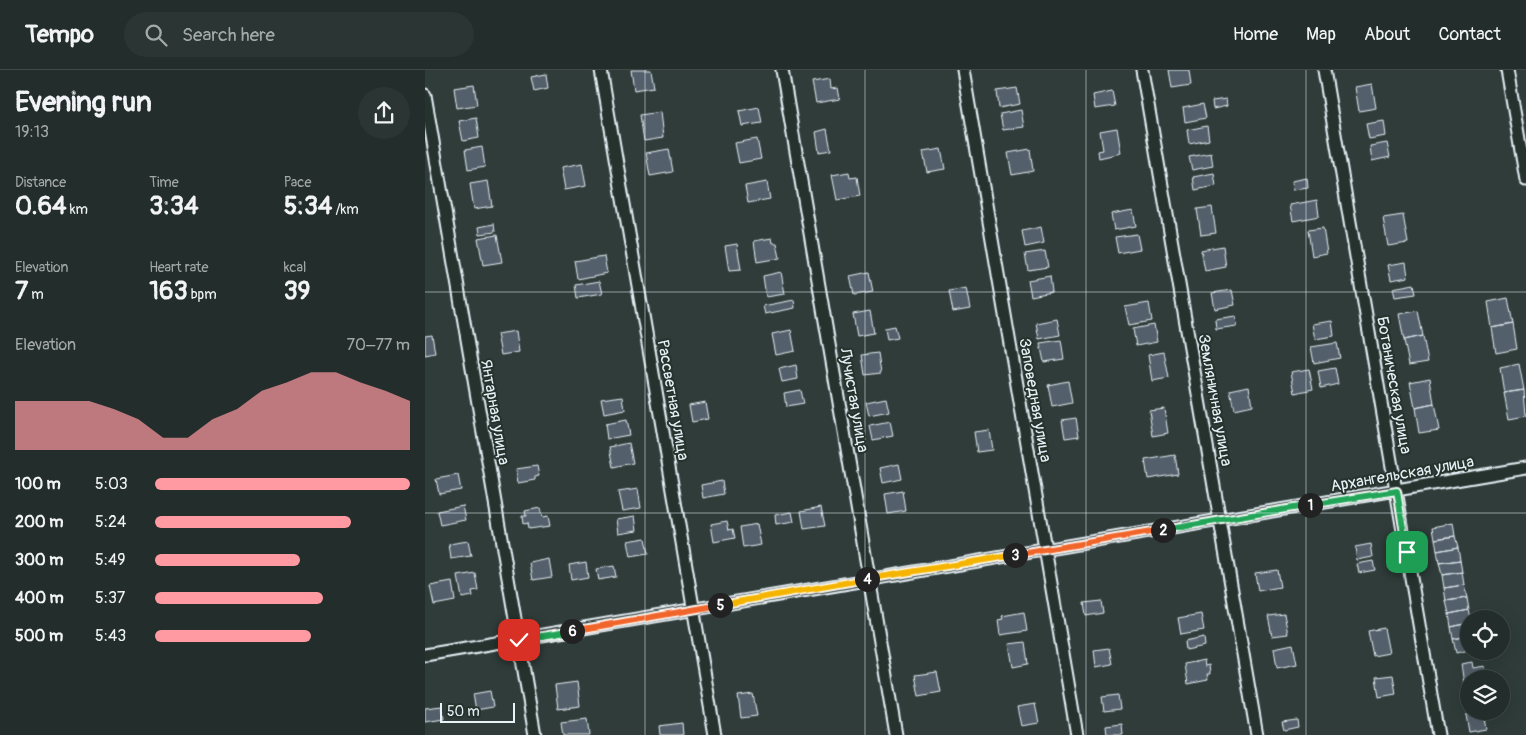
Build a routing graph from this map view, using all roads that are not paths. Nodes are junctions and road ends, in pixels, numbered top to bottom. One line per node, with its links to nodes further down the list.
1 (601, 70): 14 (street, Рассветная улица)
2 (781, 70): 13 (street, Лучистая улица)
3 (963, 70): 12 (street, Заповедная улица)
4 (1142, 70): 11 (street, Земляничная улица)
5 (1325, 70): 10 (street, Ботаническая улица)
6 (1507, 70): 8 (street)
7 (425, 95): 15 (street, Янтарная улица)
8 (1526, 180)
9 (1526, 468): 10 (street, Архангельская улица)
10 (1397, 491): 11 (street, Архангельская улица); 22 (street, Ботаническая улица)
11 (1220, 520): 12 (street, Архангельская улица); 21 (street, Земляничная улица)
12 (1046, 550): 13 (street, Архангельская улица); 20 (street, Заповедная улица)
13 (869, 579): 14 (street, Архангельская улица); 19 (street, Лучистая улица)
14 (693, 610): 15 (street, Архангельская улица); 18 (street, Рассветная улица)
15 (519, 640): 16 (street, Архангельская улица); 17 (street, Янтарная улица)
16 (425, 655)
17 (535, 735)
18 (715, 735)
19 (896, 735)
20 (1077, 735)
21 (1257, 735)
22 (1438, 735)

